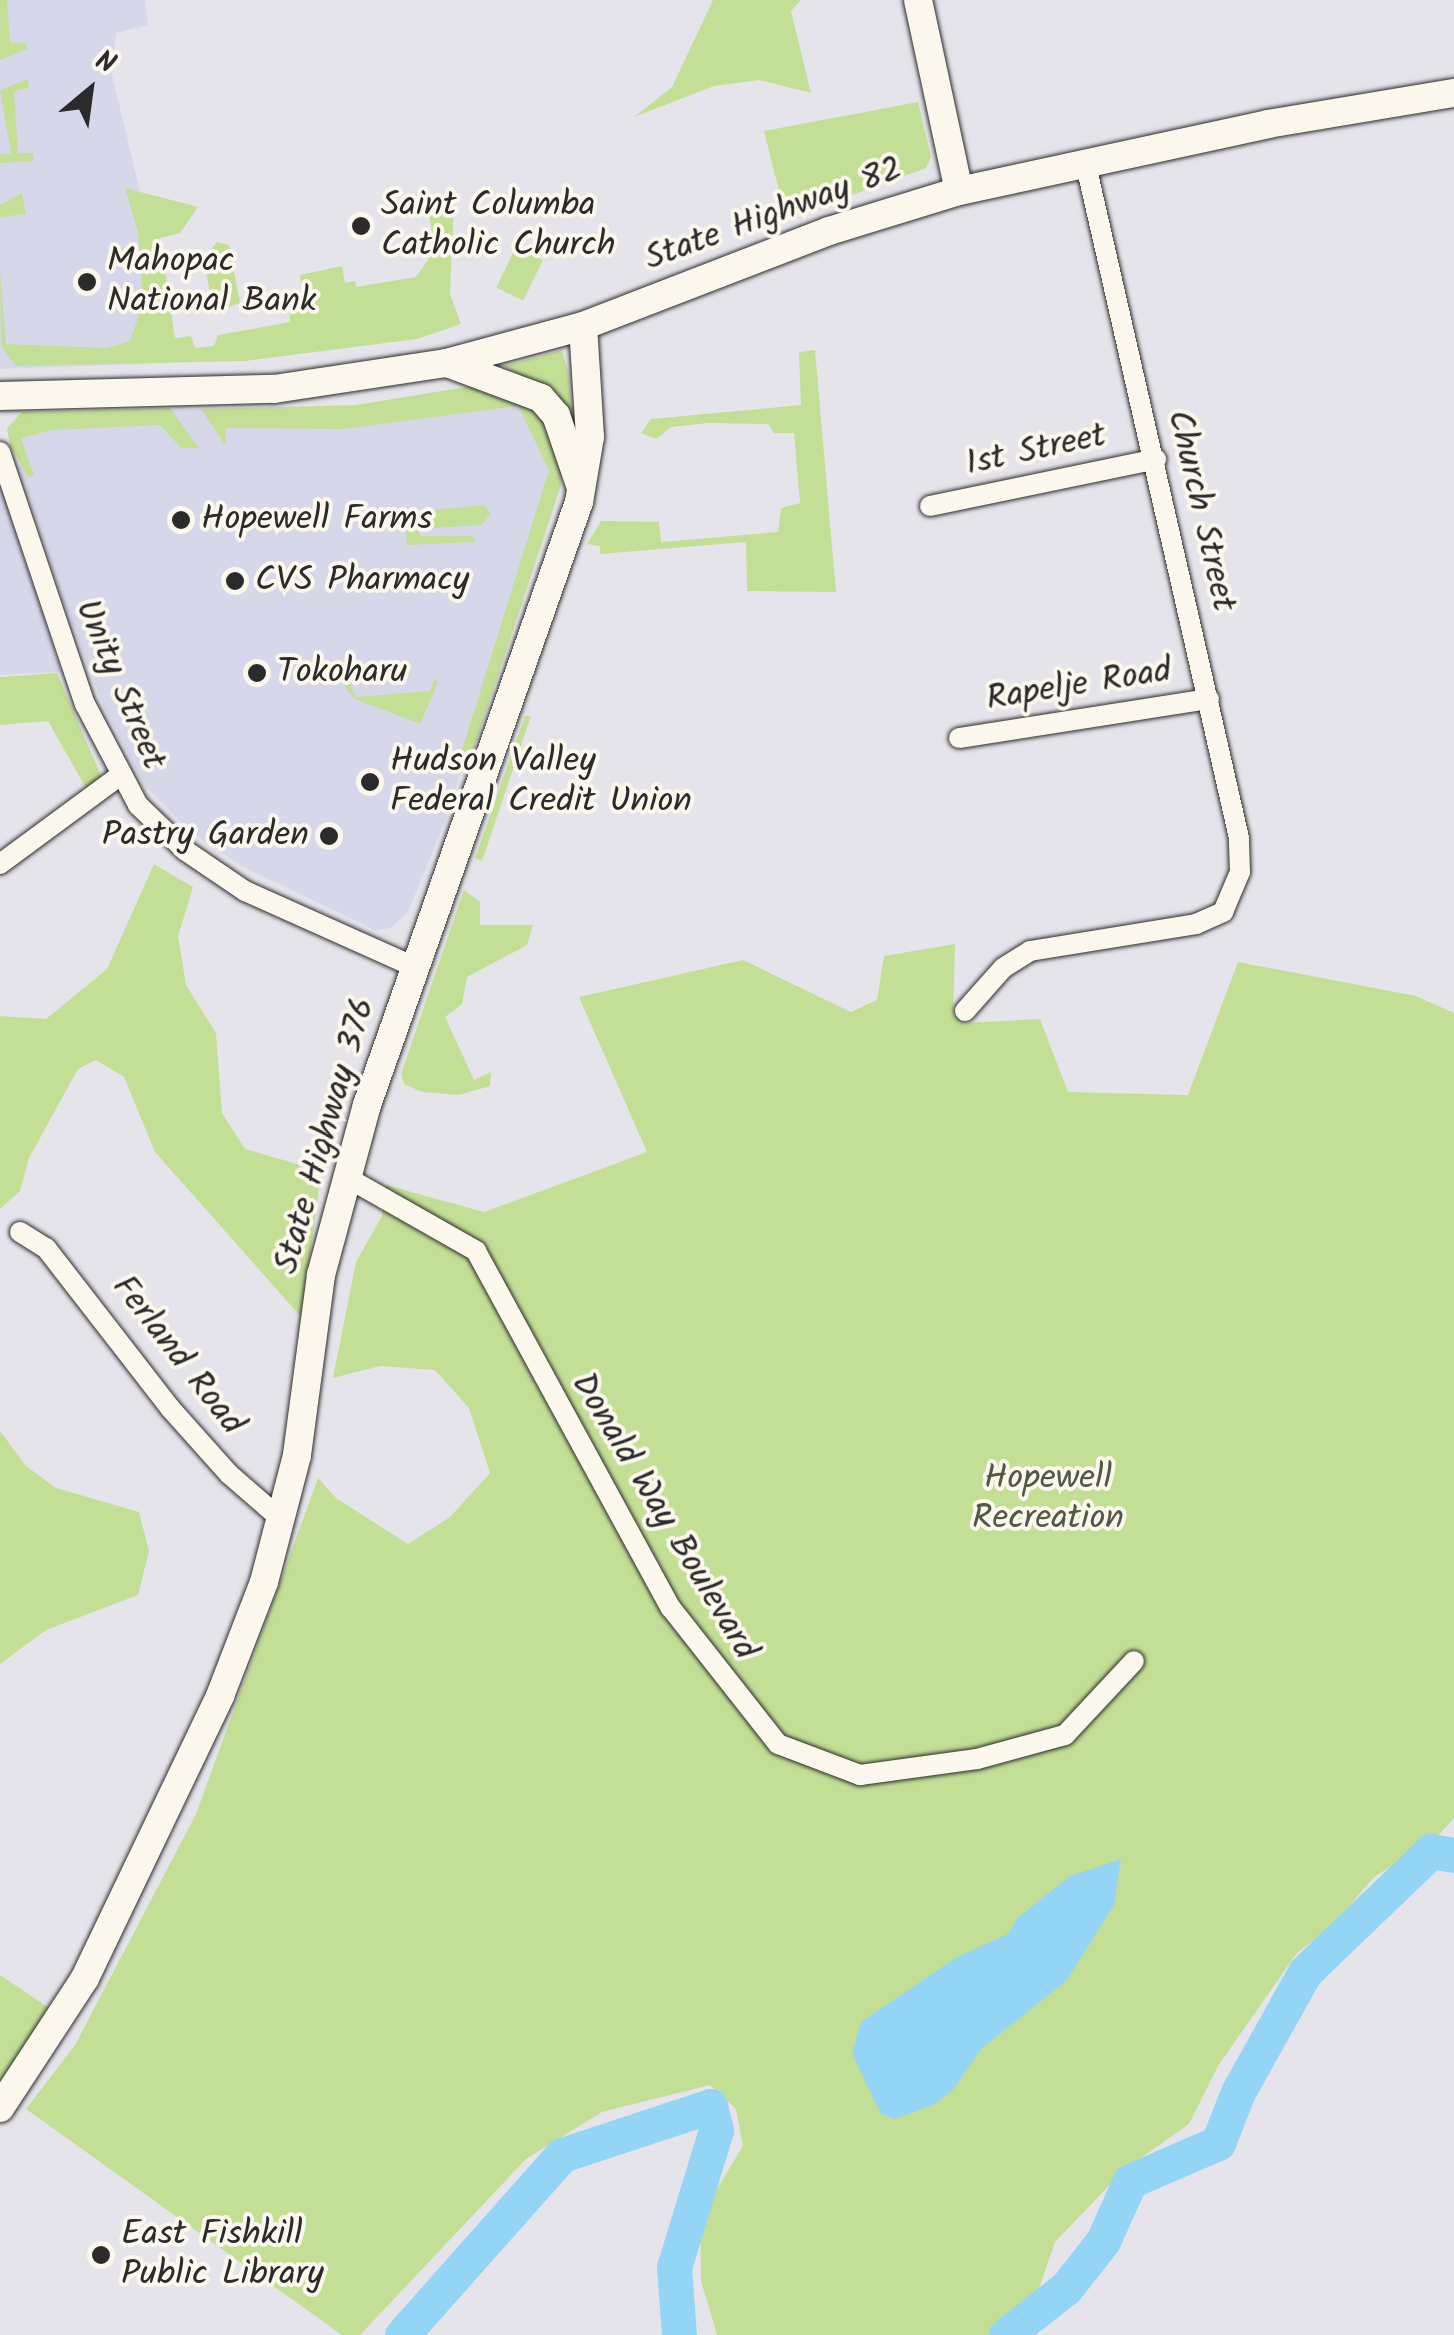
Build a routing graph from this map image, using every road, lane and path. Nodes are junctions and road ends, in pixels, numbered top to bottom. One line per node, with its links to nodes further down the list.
1 (918, 0): 4 (main road)
2 (1454, 94): 3 (main road, State Highway 82)
3 (1086, 165): 4 (main road, State Highway 82); 9 (street, Church Street)
4 (959, 192): 5 (main road, State Highway 82)
5 (583, 326): 6 (main road, State Highway 82); 10 (main road, State Highway 376)
6 (446, 363): 7 (main road, State Highway 82); 10 (main road)
7 (0, 396)
8 (0, 452): 14 (street, Unity Street)
9 (1156, 459): 11 (street, 1st Street); 12 (street, Church Street)
10 (582, 490): 16 (main road, State Highway 376)
11 (930, 506)
12 (1208, 700): 13 (street, Rapelje Road); 17 (street, Church Street)
13 (958, 738)
14 (118, 776): 15 (street); 16 (street, Unity Street)
15 (0, 864)
16 (415, 966): 18 (main road, State Highway 376)
17 (965, 1011)
18 (346, 1177): 20 (main road, State Highway 376); 21 (street, Donald Way Boulevard)
19 (20, 1232): 20 (street, Ferland Road)
20 (283, 1521): 22 (main road, State Highway 376)
21 (1134, 1662)
22 (0, 2108)

